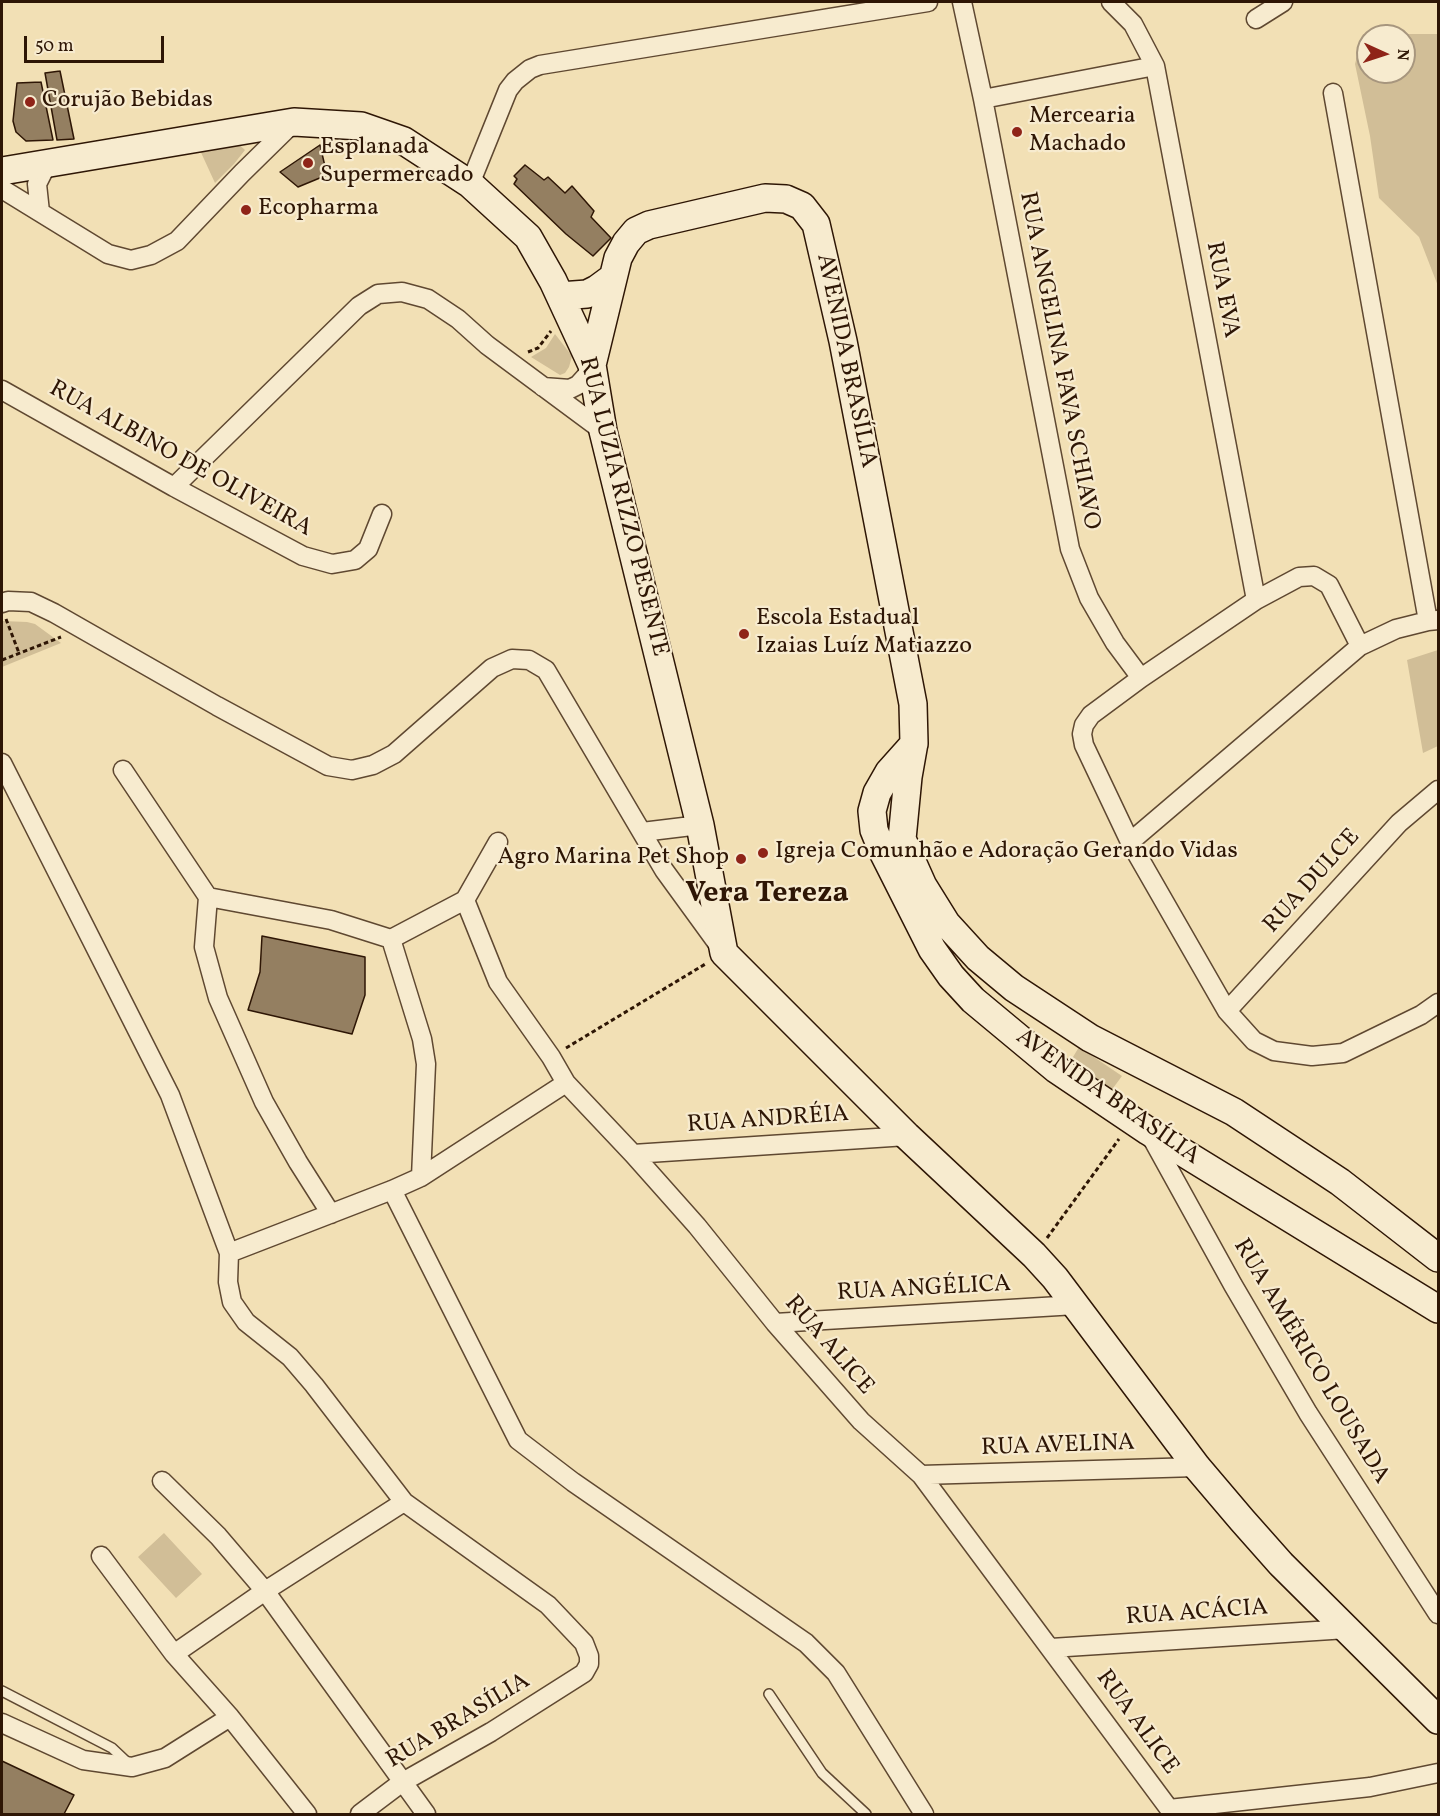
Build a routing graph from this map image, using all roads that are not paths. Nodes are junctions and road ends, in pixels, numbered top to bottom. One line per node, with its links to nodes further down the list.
1 (928, 2): 12 (street)
2 (962, 2): 8 (street, RUA ANGELINA FAVA SCHIAVO)
3 (1111, 2): 6 (street, RUA EVA)
4 (1283, 2): 5 (street)
5 (1256, 19)
6 (1155, 66): 8 (street); 23 (street, RUA EVA)
7 (1333, 93): 25 (street)
8 (983, 99): 27 (street, RUA ANGELINA FAVA SCHIAVO)
9 (294, 122): 10 (street, RUA LUZIA RIZZO PESENTE); 12 (street, RUA LUZIA RIZZO PESENTE); 14 (street)
10 (46, 164): 11 (street, RUA LUZIA RIZZO PESENTE); 14 (street)
11 (2, 171)
12 (470, 184): 16 (street, RUA LUZIA RIZZO PESENTE)
13 (2, 189): 14 (street)
14 (40, 212)
15 (612, 278): 16 (street); 17 (street, AVENIDA BRASÍLIA); 35 (street, AVENIDA BRASÍLIA)
16 (560, 296): 17 (street, RUA LUZIA RIZZO PESENTE)
17 (592, 365): 18 (street); 20 (street, RUA LUZIA RIZZO PESENTE)
18 (543, 387): 20 (street); 21 (street)
19 (2, 390): 21 (street, RUA ALBINO DE OLIVEIRA)
20 (603, 431): 31 (street, RUA LUZIA RIZZO PESENTE)
21 (174, 487): 22 (street, RUA ALBINO DE OLIVEIRA)
22 (382, 514)
23 (1256, 600): 26 (street); 27 (street)
24 (2, 603): 32 (street)
25 (1433, 620): 26 (street)
26 (1360, 646): 34 (street)
27 (1141, 678): 34 (street)
28 (2, 763): 49 (street)
29 (123, 770): 36 (street)
30 (1438, 790): 41 (street, RUA DULCE)
31 (700, 825): 32 (street); 39 (street, RUA LUZIA RIZZO PESENTE)
32 (642, 832): 39 (street)
33 (498, 842): 37 (street)
34 (1130, 842): 41 (street)
35 (893, 846): 43 (street, AVENIDA BRASÍLIA); 50 (street, AVENIDA BRASÍLIA)
36 (208, 897): 38 (street); 48 (street)
37 (465, 900): 38 (street); 42 (street, RUA ALICE)
38 (391, 939): 46 (street)
39 (724, 953): 44 (street)
40 (1438, 1003): 41 (street)
41 (1227, 1011)
42 (566, 1083): 45 (street, RUA ALICE); 46 (street)
43 (1140, 1126): 52 (street, AVENIDA BRASÍLIA); 60 (street, RUA AMÉRICO LOUSADA)
44 (906, 1136): 45 (street, RUA ANDRÉIA); 51 (street)
45 (633, 1154): 53 (street, RUA ALICE)
46 (421, 1177): 47 (street)
47 (392, 1190): 48 (street); 77 (street)
48 (331, 1214): 49 (street)
49 (229, 1253): 57 (street)
50 (1438, 1258)
51 (1076, 1305): 53 (street, RUA ANGÉLICA); 54 (street)
52 (1438, 1309)
53 (775, 1323): 55 (street, RUA ALICE)
54 (1197, 1467): 55 (street, RUA AVELINA); 61 (street)
55 (921, 1475): 62 (street, RUA ALICE)
56 (162, 1481): 59 (street)
57 (404, 1502): 59 (street); 71 (street, RUA BRASÍLIA)
58 (101, 1556): 63 (street)
59 (265, 1592): 63 (street); 71 (street)
60 (1438, 1614)
61 (1347, 1629): 62 (street, RUA ACÁCIA); 67 (street)
62 (1051, 1648): 72 (street, RUA ALICE)
63 (174, 1654): 66 (street)
64 (2, 1691): 69 (lane)
65 (769, 1694): 76 (lane)
66 (230, 1716): 69 (street); 73 (street)
67 (1438, 1720)
68 (2, 1723): 69 (street)
69 (132, 1767)
70 (1438, 1773): 72 (street)
71 (401, 1783): 74 (street, RUA BRASÍLIA); 75 (street)
72 (1171, 1812)
73 (307, 1815)
74 (360, 1815)
75 (426, 1815)
76 (866, 1815)
77 (924, 1815)

